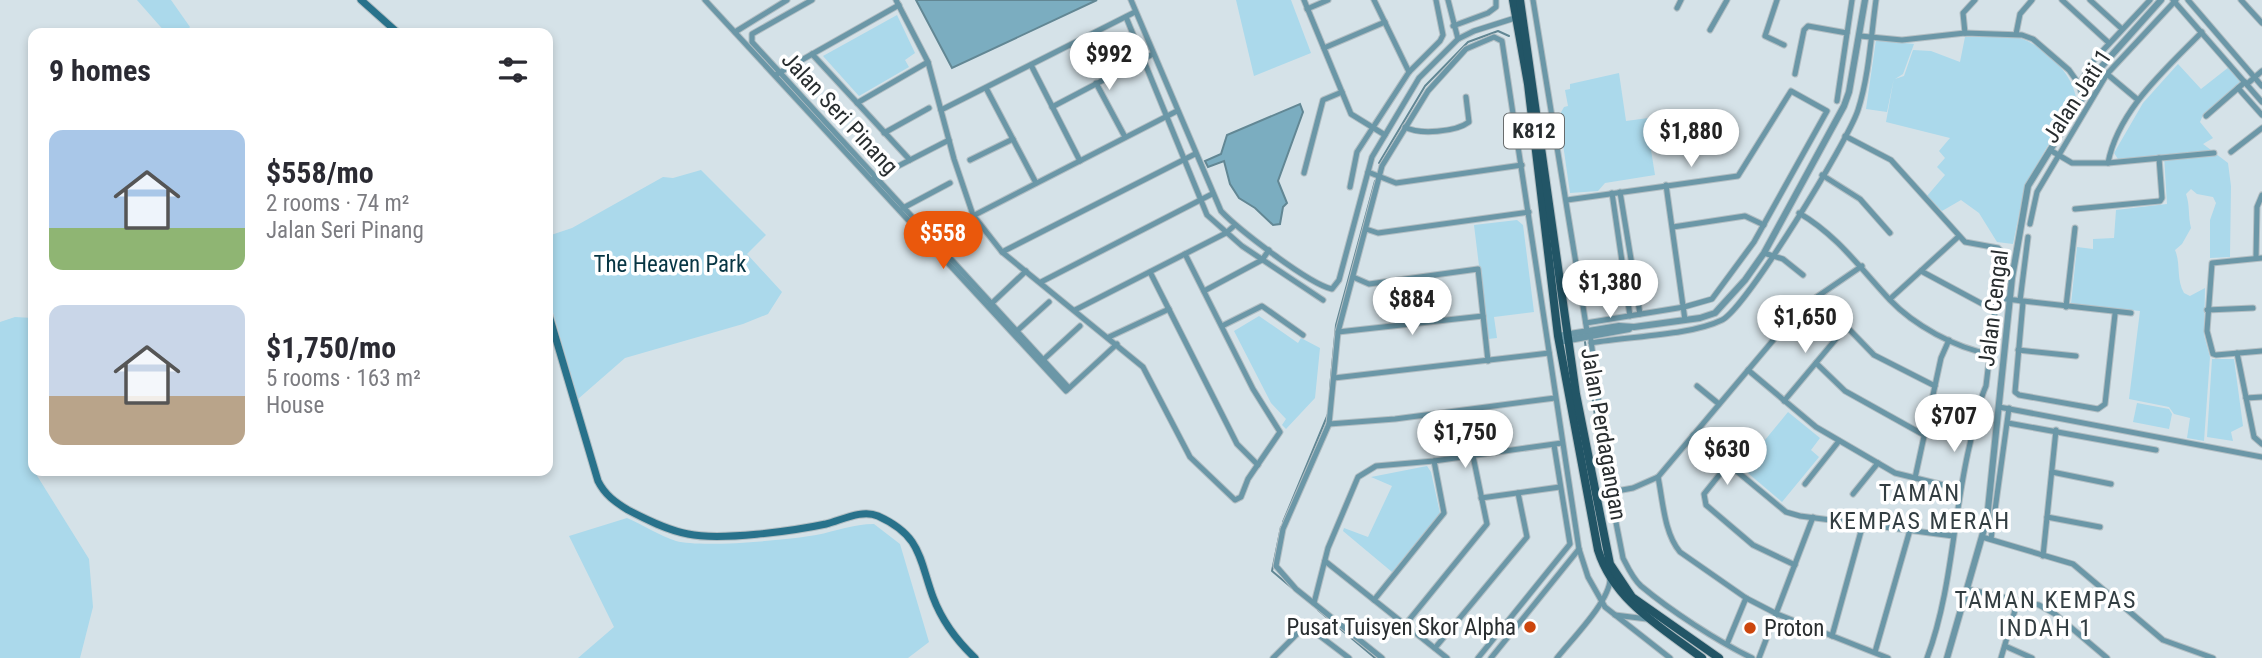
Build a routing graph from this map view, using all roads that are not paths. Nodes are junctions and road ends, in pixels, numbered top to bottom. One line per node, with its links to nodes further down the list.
1 (361, 0): 41 (main road)
2 (705, 0): 44 (street, Jalan Seri Pinang)
3 (772, 0): 32 (street)
4 (787, 0): 32 (street)
5 (813, 0): 62 (street, Jalan Seri Pinang)
6 (1131, 0): 35 (street)
7 (1304, 0): 34 (street)
8 (1328, 0): 34 (street)
9 (1374, 0): 38 (street)
10 (1436, 0): 61 (street)
11 (1448, 0): 40 (street)
12 (1496, 0): 40 (street)
13 (1513, 0): 37 (main road, Jalan Perdagangan / K812)
14 (1520, 0): 185 (main road, Jalan Perdagangan / K812)
15 (1533, 0): 123 (street)
16 (1681, 0): 33 (street)
17 (1727, 0): 43 (street)
18 (1777, 0): 53 (street)
19 (1852, 0): 46 (street)
20 (1865, 0): 49 (street)
21 (1876, 0): 50 (street)
22 (1975, 0): 47 (street)
23 (2032, 0): 48 (street)
24 (2062, 0): 52 (street)
25 (2090, 0): 42 (street)
26 (2150, 0): 42 (street)
27 (2161, 0): 73 (street, Jalan Cengal)
28 (2174, 0): 45 (street); 64 (street, Jalan Jati 1)
29 (2188, 0): 65 (street)
30 (2241, 0): 39 (street)
31 (897, 2): 55 (street); 58 (street)
32 (777, 6): 44 (street)
33 (1677, 8)
34 (1307, 9): 54 (street)
35 (1136, 12): 36 (street); 56 (street)
36 (1126, 17): 57 (street); 59 (street)
37 (1515, 18): 51 (street); 185 (main road, Jalan Perdagangan / K812)
38 (1385, 22): 54 (street); 61 (street)
39 (2262, 23)
40 (1453, 26): 51 (street)
41 (392, 28)
42 (2122, 29): 52 (street)
43 (1710, 30)
44 (735, 32): 62 (street, Jalan Seri Pinang)
45 (2202, 32): 67 (street); 75 (street)
46 (1847, 33): 63 (street); 76 (street)
47 (1965, 33): 48 (street); 50 (street)
48 (2016, 34): 68 (street)
49 (1860, 36): 50 (street); 79 (street)
50 (1871, 38): 84 (street)
51 (1458, 39): 92 (street)
52 (2109, 43): 68 (street)
53 (1784, 45)
54 (1324, 48): 72 (street)
55 (811, 54): 62 (street); 78 (street)
56 (1153, 54): 57 (street); 83 (street)
57 (1144, 58): 66 (street); 86 (street)
58 (928, 62): 78 (street); 82 (street)
59 (1031, 65): 70 (street); 80 (street)
60 (2262, 71): 65 (street)
61 (1409, 72): 90 (street)
62 (776, 74): 113 (street, Jalan Seri Pinang)
63 (1795, 74)
64 (2107, 74): 75 (street); 101 (street, Jalan Jati 1)
65 (2255, 77): 67 (street); 69 (street)
66 (1096, 83): 80 (street); 94 (street)
67 (2246, 83): 71 (street); 77 (street)
68 (2079, 84): 73 (street)
69 (2262, 86)
70 (986, 88): 82 (street); 95 (street)
71 (2238, 88): 85 (street); 87 (street)
72 (1342, 92): 90 (street); 109 (street)
73 (2082, 94): 97 (street, Jalan Cengal)
74 (1466, 97): 88 (street)
75 (2138, 100): 107 (street)
76 (1837, 101)
77 (2262, 102)
78 (857, 103): 91 (street)
79 (1844, 106): 84 (street); 142 (street)
80 (1052, 107): 106 (street)
81 (929, 108): 91 (street)
82 (941, 110): 96 (street)
83 (1177, 111): 86 (street); 100 (street)
84 (1857, 112): 93 (street)
85 (2262, 115)
86 (1167, 116): 94 (street); 105 (street)
87 (2206, 116)
88 (1405, 127): 108 (street); 112 (street)
89 (2262, 128): 98 (street)
90 (1374, 129): 92 (street); 117 (street)
91 (884, 133): 103 (street)
92 (1385, 135): 110 (street)
93 (1845, 136): 111 (street); 137 (street)
94 (1125, 137): 106 (street)
95 (1013, 139): 104 (street); 115 (street)
96 (949, 140): 103 (street); 128 (street)
97 (2050, 150): 101 (street); 159 (street, Jalan Cengal)
98 (2231, 152)
99 (2214, 153): 102 (street)
100 (1195, 154): 105 (street); 120 (street)
101 (2059, 155): 107 (street); 129 (street, Jalan Jati 1)
102 (2159, 158): 107 (street); 125 (street)
103 (910, 160): 113 (street)
104 (970, 160)
105 (1184, 160): 122 (street); 141 (street)
106 (1080, 161): 115 (street)
107 (2108, 163)
108 (1522, 165): 112 (street); 126 (street)
109 (1304, 173)
110 (1368, 173): 112 (street); 140 (street)
111 (1822, 175): 127 (street); 136 (street)
112 (1380, 176): 134 (street)
113 (873, 179): 124 (street, Jalan Seri Pinang); 139 (street, Jalan Seri Pinang)
114 (950, 183): 124 (street)
115 (1036, 183): 128 (street)
116 (1666, 185): 118 (street); 131 (street); 132 (street)
117 (1350, 187)
118 (1620, 192): 119 (street); 172 (street)
119 (1612, 193): 123 (street); 174 (street)
120 (1212, 194): 122 (street); 130 (street)
121 (2262, 195): 145 (street)
122 (1200, 200): 135 (street); 153 (street)
123 (1567, 200): 182 (street)
124 (903, 208): 139 (street, Jalan Seri Pinang)
125 (2075, 209)
126 (1529, 212): 134 (street); 190 (street)
127 (1799, 213): 144 (street); 147 (street)
128 (973, 215): 139 (street); 141 (street)
129 (2030, 224)
130 (1234, 225): 135 (street); 140 (street)
131 (1764, 225): 132 (street); 163 (street)
132 (1672, 227): 163 (street)
133 (2076, 228): 164 (street)
134 (1366, 229): 152 (street)
135 (1226, 233): 143 (street); 146 (street)
136 (1890, 233)
137 (1958, 237): 149 (street); 157 (street)
138 (2028, 237): 161 (street)
139 (927, 239): 162 (street, Jalan Seri Pinang)
140 (1269, 250): 146 (street)
141 (1002, 252): 148 (street)
142 (1764, 253): 144 (street); 175 (street)
143 (1185, 254): 150 (street); 154 (street)
144 (1775, 256): 151 (street); 182 (street)
145 (2259, 258): 169 (street)
146 (1262, 260): 154 (street); 158 (street)
147 (1862, 266): 155 (street); 156 (street)
148 (1026, 271): 153 (street); 162 (street)
149 (1921, 271): 156 (street); 165 (street)
150 (1150, 272): 167 (street); 168 (street)
151 (1802, 275)
152 (1353, 277): 173 (street); 181 (street)
153 (1041, 282): 168 (street)
154 (1204, 290): 177 (street)
155 (1818, 297): 178 (street); 197 (street)
156 (1890, 299): 186 (street)
157 (1997, 299): 159 (street); 165 (street)
158 (1323, 300)
159 (2010, 300): 161 (street); 207 (street, Jalan Cengal)
160 (1049, 302): 180 (street)
161 (2022, 302): 164 (street); 188 (street)
162 (989, 306): 180 (street, Jalan Seri Pinang); 201 (street, Jalan Seri Pinang)
163 (1684, 307): 172 (street); 175 (street)
164 (2066, 307): 170 (street)
165 (1995, 308): 192 (street)
166 (2253, 308): 169 (street)
167 (1169, 309): 184 (street); 224 (street)
168 (1075, 310): 184 (street)
169 (2207, 310): 191 (street)
170 (2115, 313): 171 (street); 188 (street)
171 (2131, 313)
172 (1640, 314): 174 (street)
173 (1483, 316): 181 (street); 195 (street)
174 (1630, 316): 182 (street)
175 (1685, 320): 182 (street)
176 (1080, 326): 194 (street)
177 (1222, 326): 183 (street); 224 (street)
178 (1846, 327): 196 (street); 200 (street)
179 (553, 329): 266 (main road)
180 (1017, 331): 194 (street, Jalan Seri Pinang)
181 (1338, 332): 198 (street)
182 (1589, 333): 185 (street); 232 (street)
183 (1303, 335)
184 (1109, 337): 187 (street)
185 (1563, 338): 235 (main road, Jalan Perdagangan / K812); 249 (main road, Jalan Perdagangan / K812)
186 (1949, 340): 192 (street); 200 (street)
187 (1117, 344): 201 (street); 224 (street)
188 (2018, 350): 193 (street)
189 (2262, 351): 191 (street)
190 (1549, 353): 195 (street); 203 (street)
191 (2236, 353): 204 (street)
192 (1990, 354): 231 (street)
193 (2076, 356)
194 (1043, 360): 201 (street, Jalan Seri Pinang)
195 (1488, 361): 198 (street)
196 (1816, 363): 205 (street); 213 (street)
197 (1748, 370): 205 (street); 206 (street)
198 (1334, 378): 210 (street)
199 (1696, 386): 206 (street)
200 (1935, 386): 213 (street)
201 (1069, 388)
202 (2262, 397): 204 (street)
203 (1555, 398): 210 (street); 215 (street)
204 (2246, 398): 216 (street)
205 (1784, 401): 214 (street)
206 (1719, 404): 212 (street)
207 (1998, 407): 208 (street); 243 (street, Jalan Cengal)
208 (2009, 408): 209 (street); 220 (street)
209 (2008, 423): 211 (street); 244 (street)
210 (1329, 424): 254 (street)
211 (2056, 430): 218 (street); 225 (street)
212 (1693, 435): 222 (street); 226 (street)
213 (1924, 435): 227 (street)
214 (1839, 441): 223 (street); 228 (street)
215 (1562, 443): 217 (street); 245 (street)
216 (2260, 444)
217 (1554, 445): 219 (street); 230 (street)
218 (2156, 450)
219 (1473, 456): 221 (street); 236 (street)
220 (2262, 457)
221 (1434, 461): 247 (street); 252 (street)
222 (1728, 464): 237 (street); 248 (street)
223 (1878, 464): 227 (street); 234 (street)
224 (1258, 465)
225 (2052, 472): 229 (street); 238 (street)
226 (1658, 477): 232 (street); 251 (street)
227 (1915, 478): 231 (street)
228 (1805, 484)
229 (2111, 484)
230 (1560, 487): 233 (street); 271 (street)
231 (1960, 489): 242 (street)
232 (1610, 492): 235 (street); 261 (street)
233 (1518, 493): 236 (street); 263 (street)
234 (1853, 494)
235 (1594, 495): 265 (main road, Jalan Perdagangan / K812)
236 (1481, 498): 259 (street)
237 (1813, 517): 239 (street); 248 (street)
238 (2047, 517): 240 (street); 246 (street)
239 (1863, 524): 241 (street); 260 (street)
240 (2100, 527)
241 (1910, 530): 242 (street); 264 (street)
242 (1953, 536): 278 (street)
243 (1982, 537): 244 (street); 250 (street, Jalan Cengal)
244 (1991, 540): 246 (street)
245 (1579, 549): 255 (street); 272 (street)
246 (2043, 556): 283 (street)
247 (1325, 561): 252 (street); 254 (street)
248 (1796, 565): 256 (street)
249 (1610, 579): 255 (street); 258 (main road, Jalan Perdagangan / K812)
250 (1967, 589): 253 (street); 279 (street, Jalan Cengal)
251 (1746, 598): 256 (street); 261 (street)
252 (1374, 600): 259 (street)
253 (2018, 600): 262 (street); 282 (street)
254 (1314, 603): 269 (street)
255 (1603, 604): 257 (street); 273 (street)
256 (1777, 614): 260 (street); 276 (street)
257 (1615, 615): 258 (street); 274 (street)
258 (1650, 620): 265 (main road, Jalan Perdagangan / K812)
259 (1405, 625): 263 (street)
260 (1832, 636): 264 (street)
261 (1727, 644): 275 (street)
262 (2005, 646): 280 (street); 281 (street)
263 (1435, 648): 270 (street)
264 (1875, 652): 277 (street)
265 (1711, 657)
266 (975, 658)
267 (1273, 658): 268 (street)
268 (1349, 658)
269 (1382, 658)
270 (1447, 658)
271 (1478, 658)
272 (1491, 658)
273 (1557, 658)
274 (1670, 658)
275 (1752, 658)
276 (1759, 658)
277 (1888, 658)
278 (1927, 658)
279 (1947, 658)
280 (2001, 658)
281 (2032, 658)
282 (2108, 658)
283 (2213, 658)

